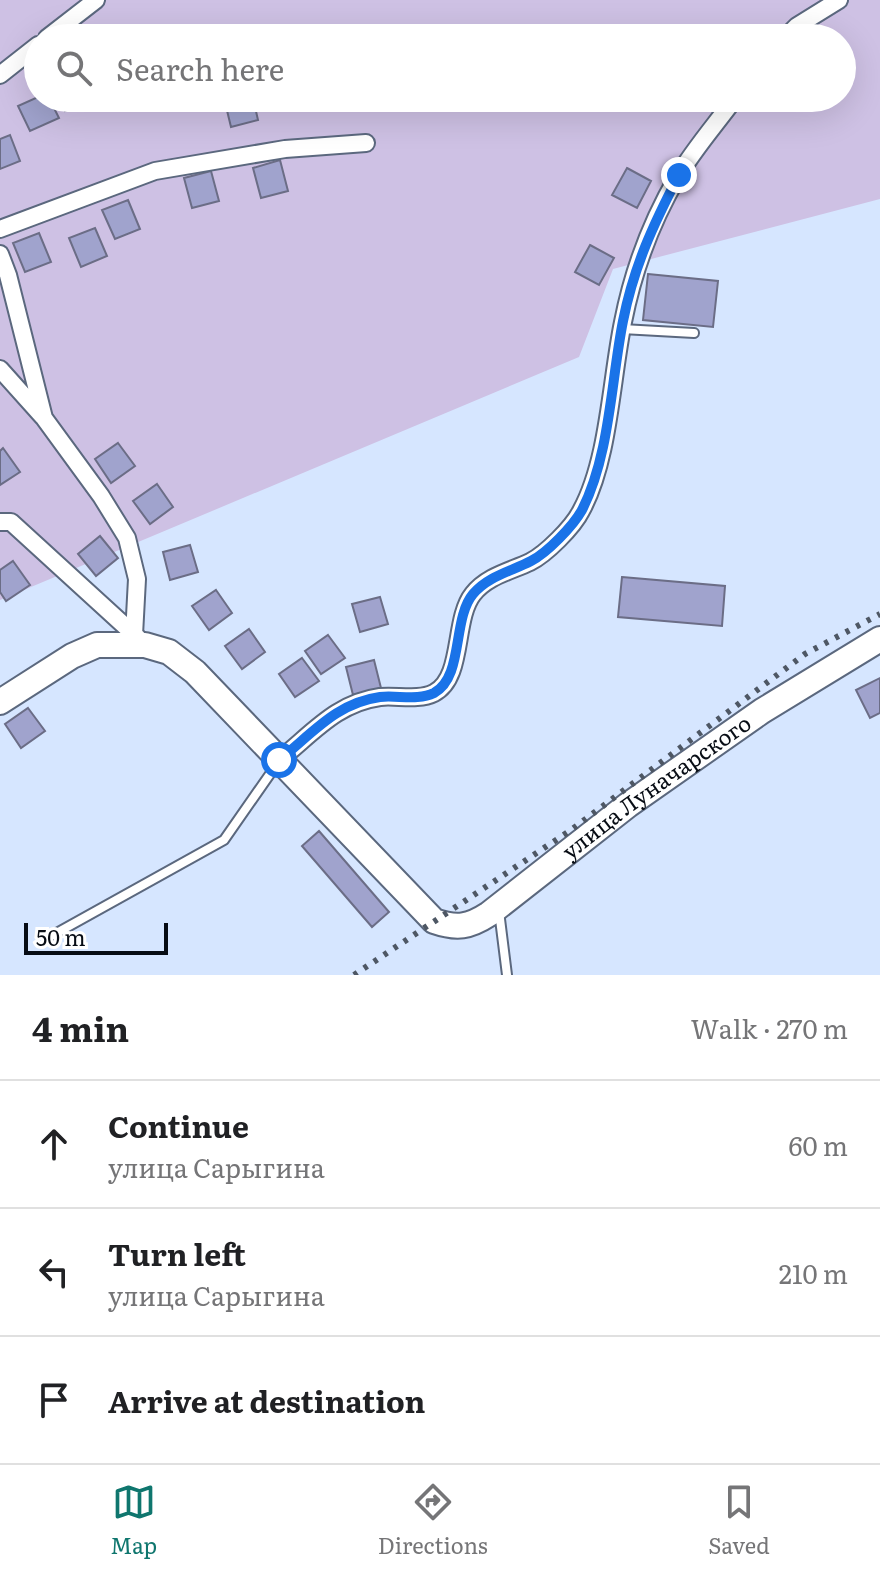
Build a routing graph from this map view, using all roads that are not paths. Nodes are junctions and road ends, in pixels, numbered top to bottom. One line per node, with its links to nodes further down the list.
1 (96, 0): 3 (street)
2 (839, 0): 4 (street)
3 (65, 24)
4 (800, 24)
5 (24, 56): 6 (street)
6 (0, 75)
7 (725, 112): 11 (street)
8 (366, 143): 9 (street)
9 (0, 229)
10 (0, 254): 14 (street)
11 (622, 329): 12 (lane); 19 (street)
12 (694, 333)
13 (0, 369): 14 (street)
14 (44, 418): 17 (street)
15 (4, 518): 17 (street)
16 (880, 639): 20 (main road, улица Луначарского)
17 (140, 640): 18 (main road); 19 (main road)
18 (0, 702)
19 (279, 760): 20 (main road, улица Луначарского); 21 (lane)
20 (498, 906): 22 (lane)
21 (53, 935)
22 (507, 975)

